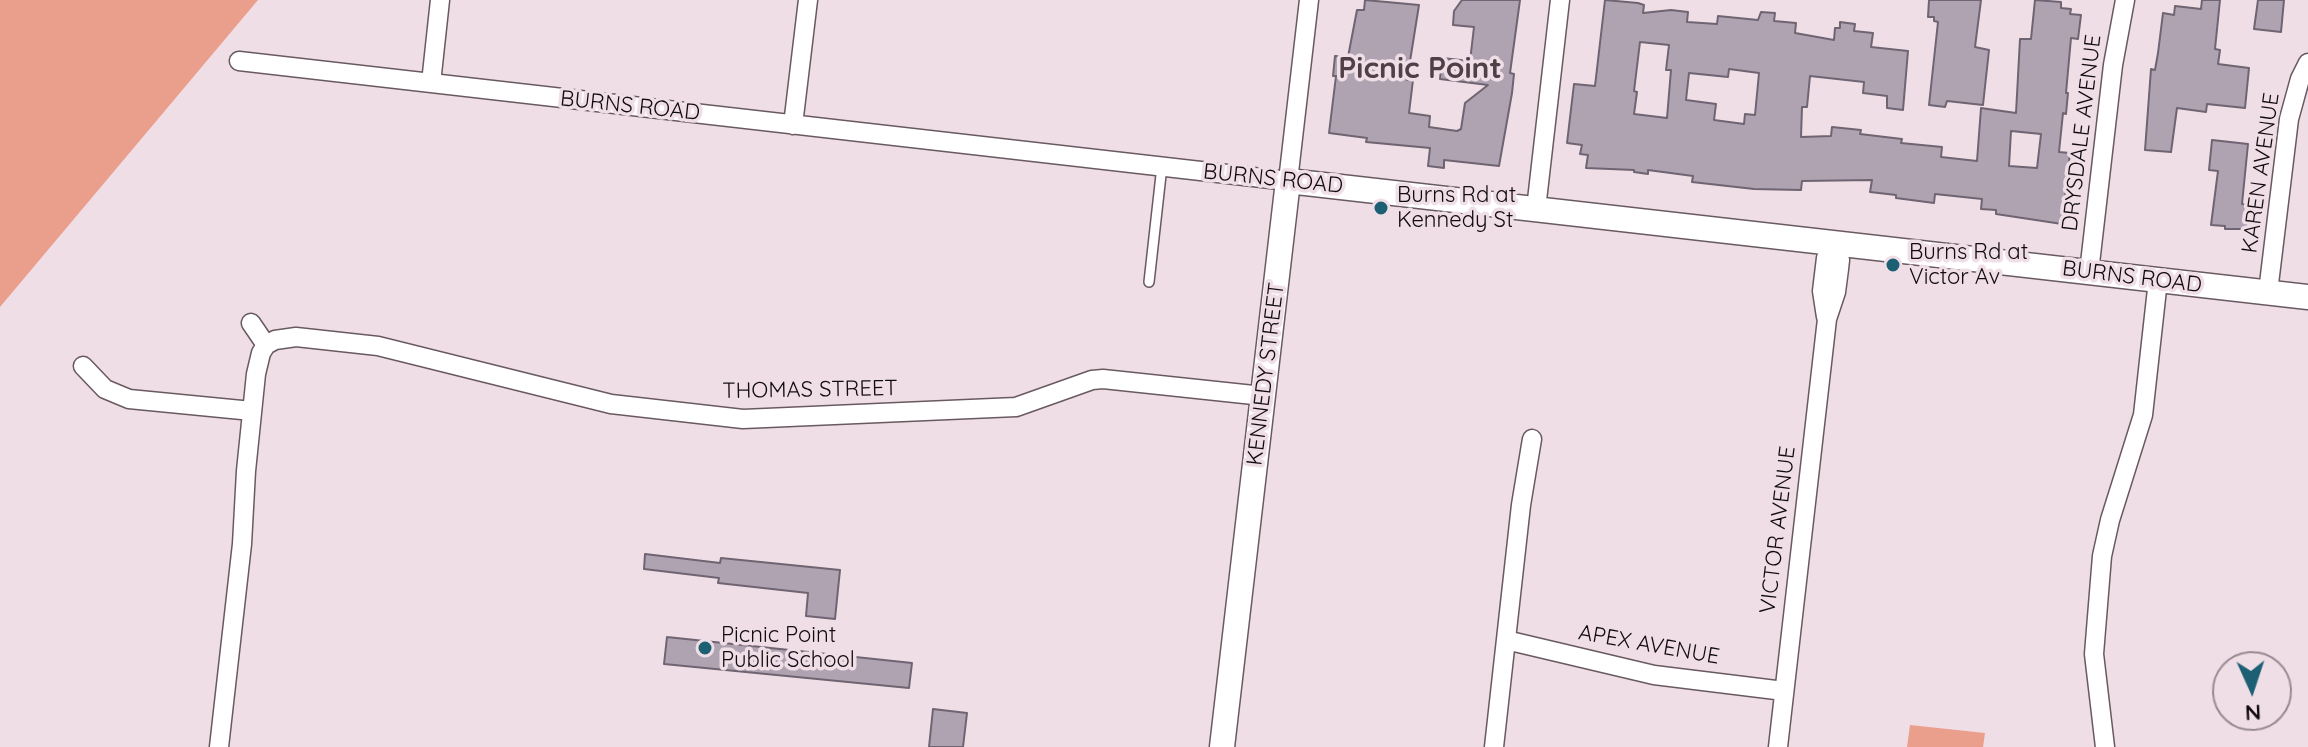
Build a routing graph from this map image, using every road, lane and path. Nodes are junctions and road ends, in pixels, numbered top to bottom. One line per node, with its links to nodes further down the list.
1 (440, 0): 8 (street)
2 (808, 0): 9 (street)
3 (1309, 0): 11 (street, KENNEDY STREET)
4 (1560, 0): 12 (street)
5 (2125, 0): 14 (street, DRYSDALE AVENUE)
6 (239, 61): 8 (street, BURNS ROAD)
7 (2308, 63): 17 (street, KAREN AVENUE)
8 (431, 83): 9 (street, BURNS ROAD)
9 (793, 125): 10 (street, BURNS ROAD)
10 (1162, 166): 11 (street, BURNS ROAD); 16 (lane)
11 (1288, 181): 12 (street, BURNS ROAD); 22 (street, KENNEDY STREET)
12 (1536, 209): 13 (street, BURNS ROAD)
13 (1836, 243): 14 (street, BURNS ROAD); 26 (street, VICTOR AVENUE)
14 (2089, 272): 15 (street, BURNS ROAD)
15 (2158, 280): 17 (street, BURNS ROAD); 31 (street)
16 (1149, 282)
17 (2268, 292): 18 (street, BURNS ROAD)
18 (2308, 297)
19 (251, 323): 20 (street)
20 (266, 345): 22 (street, THOMAS STREET); 23 (street)
21 (83, 366): 23 (street)
22 (1263, 396): 28 (street, KENNEDY STREET)
23 (252, 411): 27 (street)
24 (1532, 439): 25 (street)
25 (1506, 640): 26 (street, APEX AVENUE); 29 (street)
26 (1784, 691): 30 (street, VICTOR AVENUE)
27 (219, 747)
28 (1222, 747)
29 (1494, 747)
30 (1778, 747)
31 (2105, 747)

